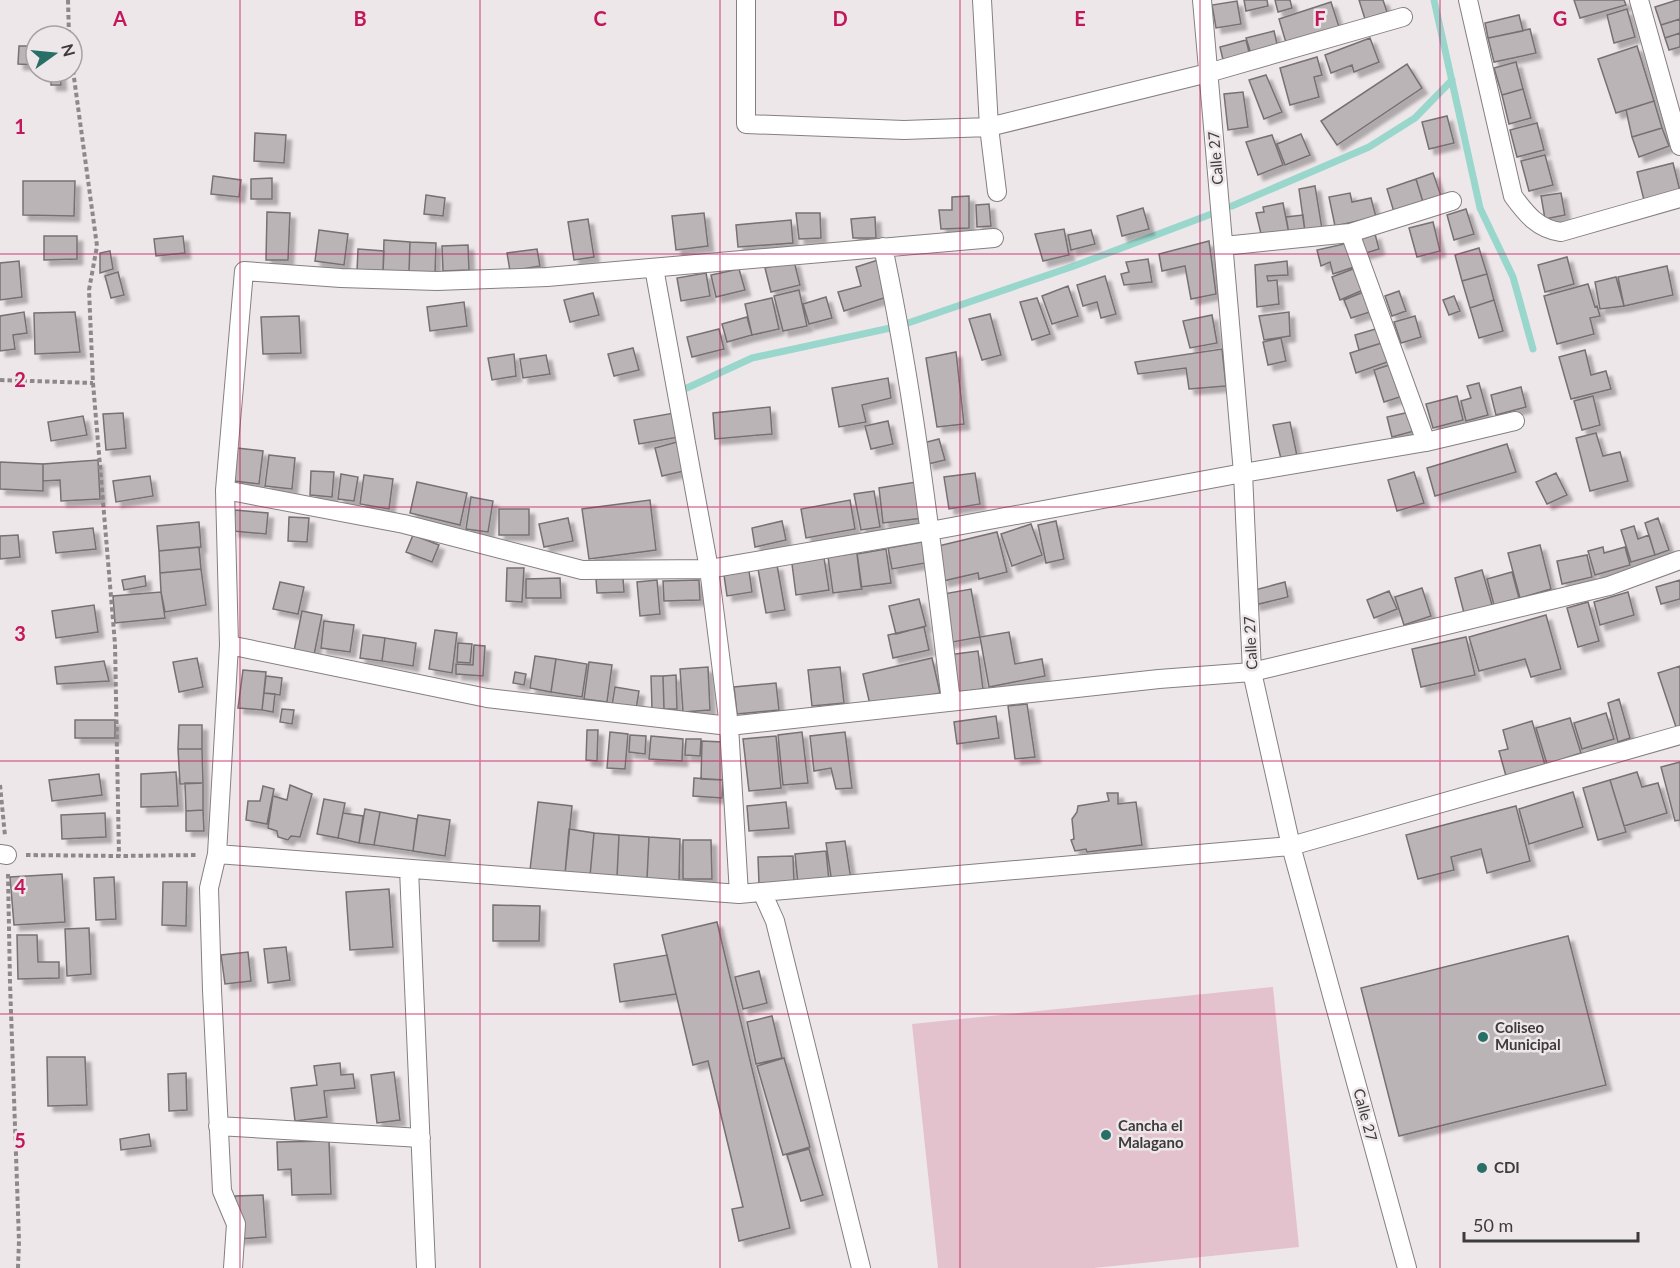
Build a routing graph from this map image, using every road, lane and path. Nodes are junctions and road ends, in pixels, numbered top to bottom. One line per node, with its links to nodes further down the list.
1 (68, 0): 8 (path)
2 (746, 0): 11 (street)
3 (982, 0): 11 (street)
4 (1202, 0): 9 (street, Calle 27)
5 (1467, 0): 14 (street)
6 (1639, 0): 12 (street)
7 (1403, 17): 9 (street)
8 (69, 24)
9 (1208, 73): 11 (street); 18 (street, Calle 27)
10 (75, 84): 22 (path)
11 (989, 127): 13 (street)
12 (1680, 146)
13 (997, 192)
14 (1680, 198)
15 (1452, 201): 16 (street)
16 (1350, 234): 18 (street); 24 (street)
17 (994, 238): 19 (street)
18 (1224, 246): 25 (street, Calle 27)
19 (883, 247): 20 (street); 27 (street)
20 (654, 268): 26 (street); 29 (street)
21 (0, 380): 22 (path)
22 (93, 383): 39 (path)
23 (1515, 421): 24 (street)
24 (1426, 442): 25 (street)
25 (1243, 472): 27 (street); 31 (street, Calle 27)
26 (225, 490): 29 (street); 30 (street)
27 (930, 531): 29 (street); 32 (street)
28 (1680, 560): 31 (street)
29 (710, 569): 33 (street)
30 (229, 645): 33 (street); 37 (street)
31 (1252, 672): 32 (street); 36 (street, Calle 27)
32 (951, 701): 33 (street)
33 (729, 726): 42 (street)
34 (1680, 735): 36 (street)
35 (0, 785): 38 (path)
36 (1291, 846): 41 (street); 49 (street, Calle 27)
37 (217, 854): 39 (path); 40 (street); 43 (street)
38 (4, 855): 39 (path); 45 (path)
39 (119, 856)
40 (409, 869): 42 (street); 44 (street)
41 (762, 892): 42 (street); 48 (street)
42 (739, 894)
43 (218, 1126): 44 (street); 46 (street)
44 (421, 1138): 47 (street)
45 (18, 1268)
46 (233, 1268)
47 (426, 1268)
48 (861, 1268)
49 (1407, 1268)

